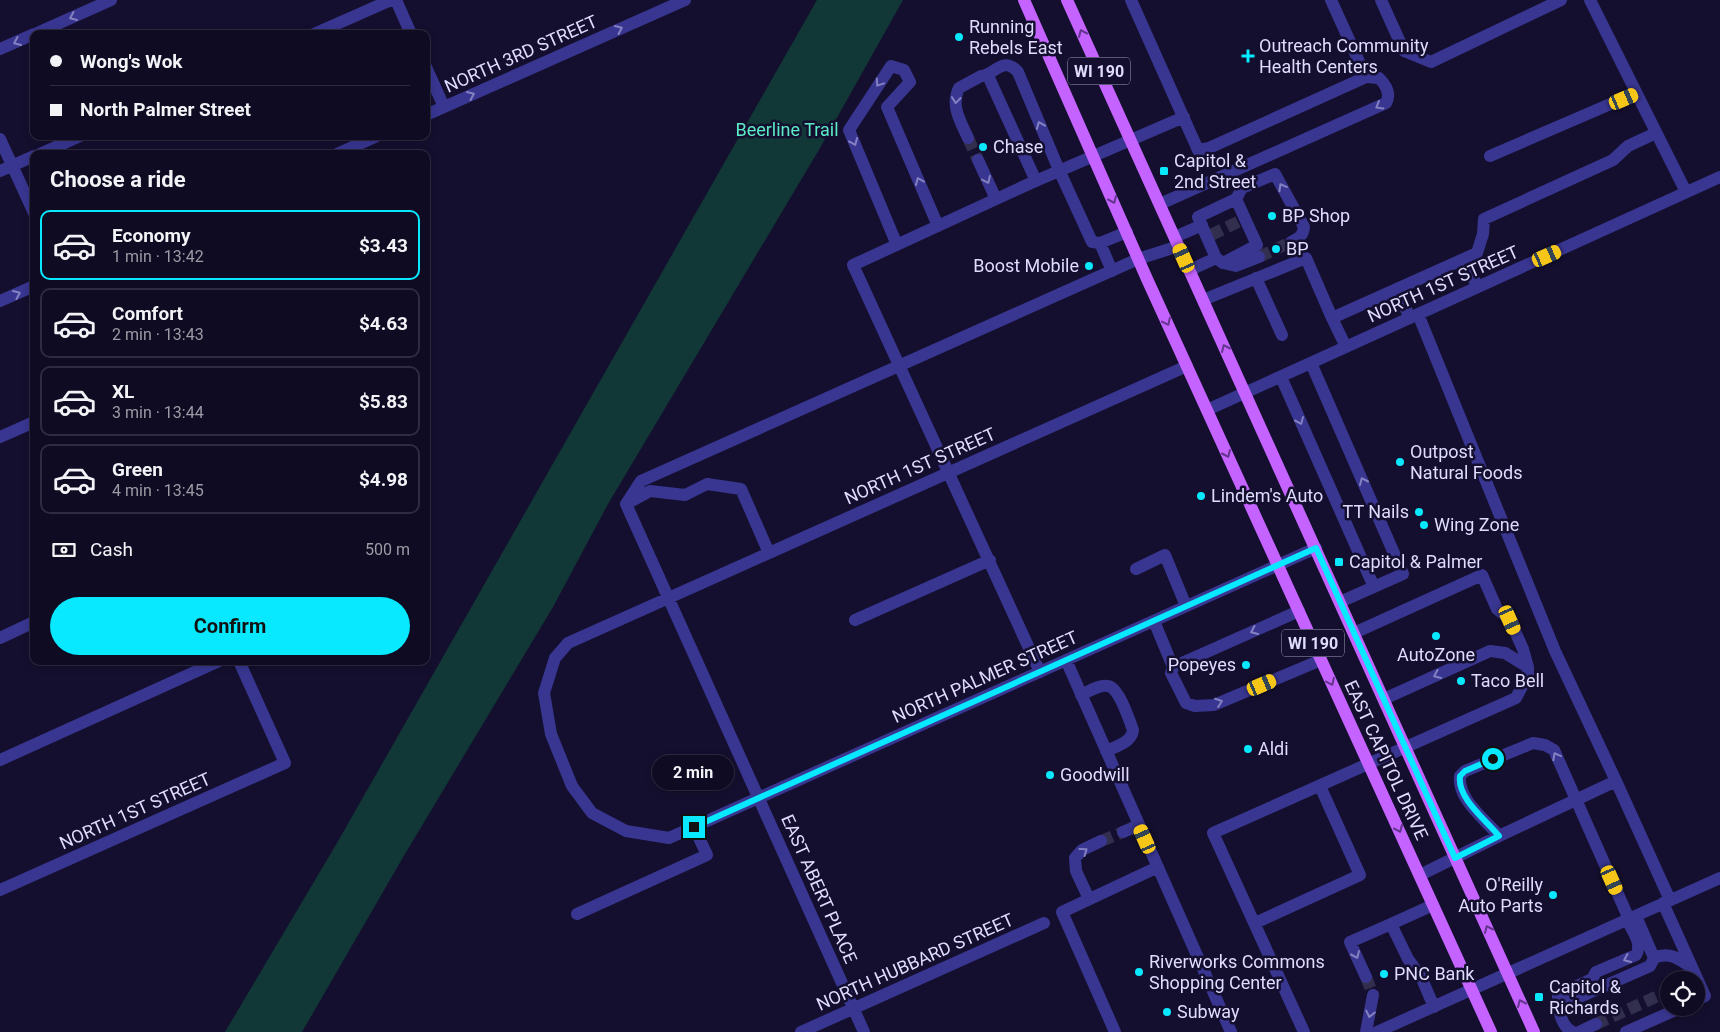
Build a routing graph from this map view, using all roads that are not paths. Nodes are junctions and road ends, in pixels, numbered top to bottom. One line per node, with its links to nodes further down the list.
1 (111, 0): 12 (street, one-way to 12)
2 (391, 0): 13 (street)
3 (396, 0): 14 (street)
4 (686, 0): 22 (street, NORTH 3RD STREET, one-way to 4)
5 (1024, 0): 34 (main road, WI 190)
6 (1067, 0): 31 (main road, WI 190, one-way to 6)
7 (1131, 0): 25 (street)
8 (1331, 0): 19 (street)
9 (1381, 0): 10 (street)
10 (1561, 0)
11 (1590, 0): 20 (street)
12 (43, 30)
13 (323, 30)
14 (409, 30)
15 (30, 36): 16 (street, one-way to 16)
16 (0, 49)
17 (430, 76): 22 (street)
18 (985, 76): 27 (street, one-way to 27); 39 (street, one-way to 18); 42 (street)
19 (1366, 77): 25 (street); 46 (street, one-way to 46)
20 (1636, 93): 26 (street); 35 (street)
21 (869, 100): 23 (street); 23 (street, one-way to 21); 54 (street, one-way to 54)
22 (444, 107): 24 (street, NORTH 3RD STREET)
23 (887, 107): 48 (street, one-way to 23)
24 (430, 113)
25 (1184, 117): 31 (street)
26 (1656, 133): 43 (street); 58 (street)
27 (968, 138)
28 (0, 139): 38 (street)
29 (71, 140): 32 (street)
30 (368, 140): 33 (street)
31 (1131, 141): 34 (street); 46 (main road, WI 190)
32 (49, 150)
33 (346, 150)
34 (1093, 155): 39 (street); 49 (main road, WI 190, one-way to 49)
35 (1490, 156)
36 (30, 158): 38 (street)
37 (978, 160): 44 (street, one-way to 44)
38 (12, 166): 40 (street); 47 (street)
39 (1059, 170): 42 (street); 53 (street)
40 (0, 171)
41 (1720, 177): 43 (street, NORTH 1ST STREET)
42 (1036, 180): 44 (street)
43 (1686, 192): 62 (street, NORTH 1ST STREET)
44 (996, 199): 48 (street)
45 (1236, 199): 50 (street); 52 (street, one-way to 45); 57 (street)
46 (1160, 204): 51 (main road, WI 190)
47 (30, 205)
48 (938, 226): 54 (street)
49 (1126, 232): 53 (street); 56 (main road, WI 190)
50 (1207, 233): 51 (street); 57 (street)
51 (1177, 242): 56 (street); 59 (main road, WI 190)
52 (1292, 242)
53 (1100, 244): 60 (street)
54 (896, 245): 72 (street)
55 (1259, 257): 57 (street)
56 (1138, 259): 60 (street); 73 (main road, WI 190, one-way to 73)
57 (1220, 260): 59 (street)
58 (1463, 260): 62 (street); 64 (street)
59 (1190, 270): 65 (main road, WI 190)
60 (1112, 271): 72 (street)
61 (1256, 278): 65 (street); 68 (street); 69 (street)
62 (1478, 287): 67 (street, NORTH 1ST STREET)
63 (30, 288): 66 (street, one-way to 63)
64 (1397, 290): 67 (street); 68 (street)
65 (1203, 300): 75 (main road, WI 190, one-way to 65)
66 (0, 301)
67 (1414, 316): 70 (street, NORTH 1ST STREET); 109 (street)
68 (1332, 318): 70 (street)
69 (1282, 335)
70 (1346, 347): 71 (street, NORTH 1ST STREET)
71 (1311, 363): 74 (street, NORTH 1ST STREET); 86 (street, one-way to 71)
72 (900, 365): 79 (street); 80 (street)
73 (1187, 366): 76 (main road, EAST CAPITOL DRIVE / WI 190); 79 (street, NORTH 1ST STREET)
74 (1280, 376): 75 (street, NORTH 1ST STREET); 86 (street, one-way to 86)
75 (1245, 392): 76 (street, NORTH 1ST STREET); 81 (main road, EAST CAPITOL DRIVE / WI 190)
76 (1207, 410): 84 (main road, EAST CAPITOL DRIVE / WI 190, one-way to 84)
77 (30, 424): 78 (street)
78 (0, 437)
79 (949, 472): 82 (street, NORTH 1ST STREET); 83 (street)
80 (626, 504): 82 (street); 87 (street, EAST ABERT PLACE)
81 (1316, 548): 84 (street, NORTH PALMER STREET); 88 (main road, EAST CAPITOL DRIVE / WI 190)
82 (769, 553): 87 (street, NORTH 1ST STREET)
83 (990, 560): 91 (street); 102 (street)
84 (1278, 565): 89 (street, NORTH PALMER STREET); 90 (main road, EAST CAPITOL DRIVE / WI 190)
85 (1136, 569): 89 (street)
86 (1374, 587): 88 (street)
87 (668, 597): 111 (street, EAST ABERT PLACE); 117 (street, NORTH 1ST STREET)
88 (1340, 602): 94 (main road, EAST CAPITOL DRIVE / WI 190)
89 (1186, 606): 92 (street, NORTH PALMER STREET)
90 (1298, 610): 97 (main road, EAST CAPITOL DRIVE / WI 190); 100 (street, one-way to 100)
91 (855, 620)
92 (1154, 621): 96 (street, NORTH PALMER STREET); 100 (street)
93 (30, 624): 95 (street)
94 (1354, 633): 101 (street); 104 (main road, EAST CAPITOL DRIVE / WI 190)
95 (0, 638)
96 (1066, 660): 102 (street, NORTH PALMER STREET); 103 (street)
97 (1321, 660): 100 (street, one-way to 97); 108 (main road, EAST CAPITOL DRIVE / WI 190, one-way to 108)
98 (210, 665): 107 (street)
99 (241, 665): 123 (street, NORTH 1ST STREET)
100 (1174, 667)
101 (1528, 667): 104 (street, one-way to 104); 105 (street)
102 (1040, 672): 111 (street, NORTH PALMER STREET)
103 (1081, 695): 106 (street); 106 (street)
104 (1384, 699): 105 (main road, EAST CAPITOL DRIVE / WI 190)
105 (1406, 747): 108 (street); 119 (main road, EAST CAPITOL DRIVE / WI 190)
106 (1106, 750): 113 (street)
107 (0, 760)
108 (1369, 764): 110 (street); 121 (main road, EAST CAPITOL DRIVE / WI 190, one-way to 121)
109 (1616, 782): 112 (street); 125 (street)
110 (1320, 786): 130 (street); 130 (street)
111 (759, 798): 114 (street, NORTH PALMER STREET); 141 (street, EAST ABERT PLACE)
112 (1575, 800): 116 (street); 116 (street, one-way to 116); 128 (street)
113 (1139, 825): 115 (street); 120 (street)
114 (694, 827): 117 (street, NORTH PALMER STREET); 127 (street)
115 (1123, 832)
116 (1499, 836): 119 (street)
117 (669, 838)
118 (1101, 842): 124 (street, one-way to 118)
119 (1455, 858): 121 (street); 135 (main road, EAST CAPITOL DRIVE / WI 190, one-way to 119)
120 (1158, 868): 124 (street); 147 (street)
121 (1420, 876): 126 (main road, EAST CAPITOL DRIVE / WI 190)
122 (1720, 878): 125 (street)
123 (0, 890)
124 (1089, 899): 146 (street)
125 (1666, 902): 128 (street); 134 (street)
126 (1433, 905): 131 (street); 137 (main road, EAST CAPITOL DRIVE / WI 190)
127 (576, 914)
128 (1631, 918): 132 (street); 135 (street); 139 (street, one-way to 139)
129 (1044, 923): 141 (street, NORTH HUBBARD STREET)
130 (1254, 923): 148 (street)
131 (1391, 924): 136 (street, one-way to 136); 140 (street)
132 (1654, 958): 133 (street); 139 (street)
133 (1688, 971)
134 (1689, 971)
135 (1508, 974): 137 (street); 152 (main road, EAST CAPITOL DRIVE / WI 190, one-way to 135)
136 (1366, 977)
137 (1472, 989): 140 (street); 151 (main road, EAST CAPITOL DRIVE / WI 190)
138 (1373, 995): 149 (street, one-way to 149)
139 (1562, 999): 153 (street)
140 (1434, 1006): 150 (street)
141 (853, 1009): 144 (street, NORTH HUBBARD STREET); 145 (street, EAST ABERT PLACE)
142 (1662, 1016): 155 (street)
143 (1596, 1024): 154 (street)
144 (801, 1032)
145 (864, 1032)
146 (1116, 1032)
147 (1231, 1032)
148 (1304, 1032)
149 (1366, 1032)
150 (1377, 1032)
151 (1491, 1032)
152 (1534, 1032)
153 (1573, 1032)
154 (1579, 1032)
155 (1626, 1032)

